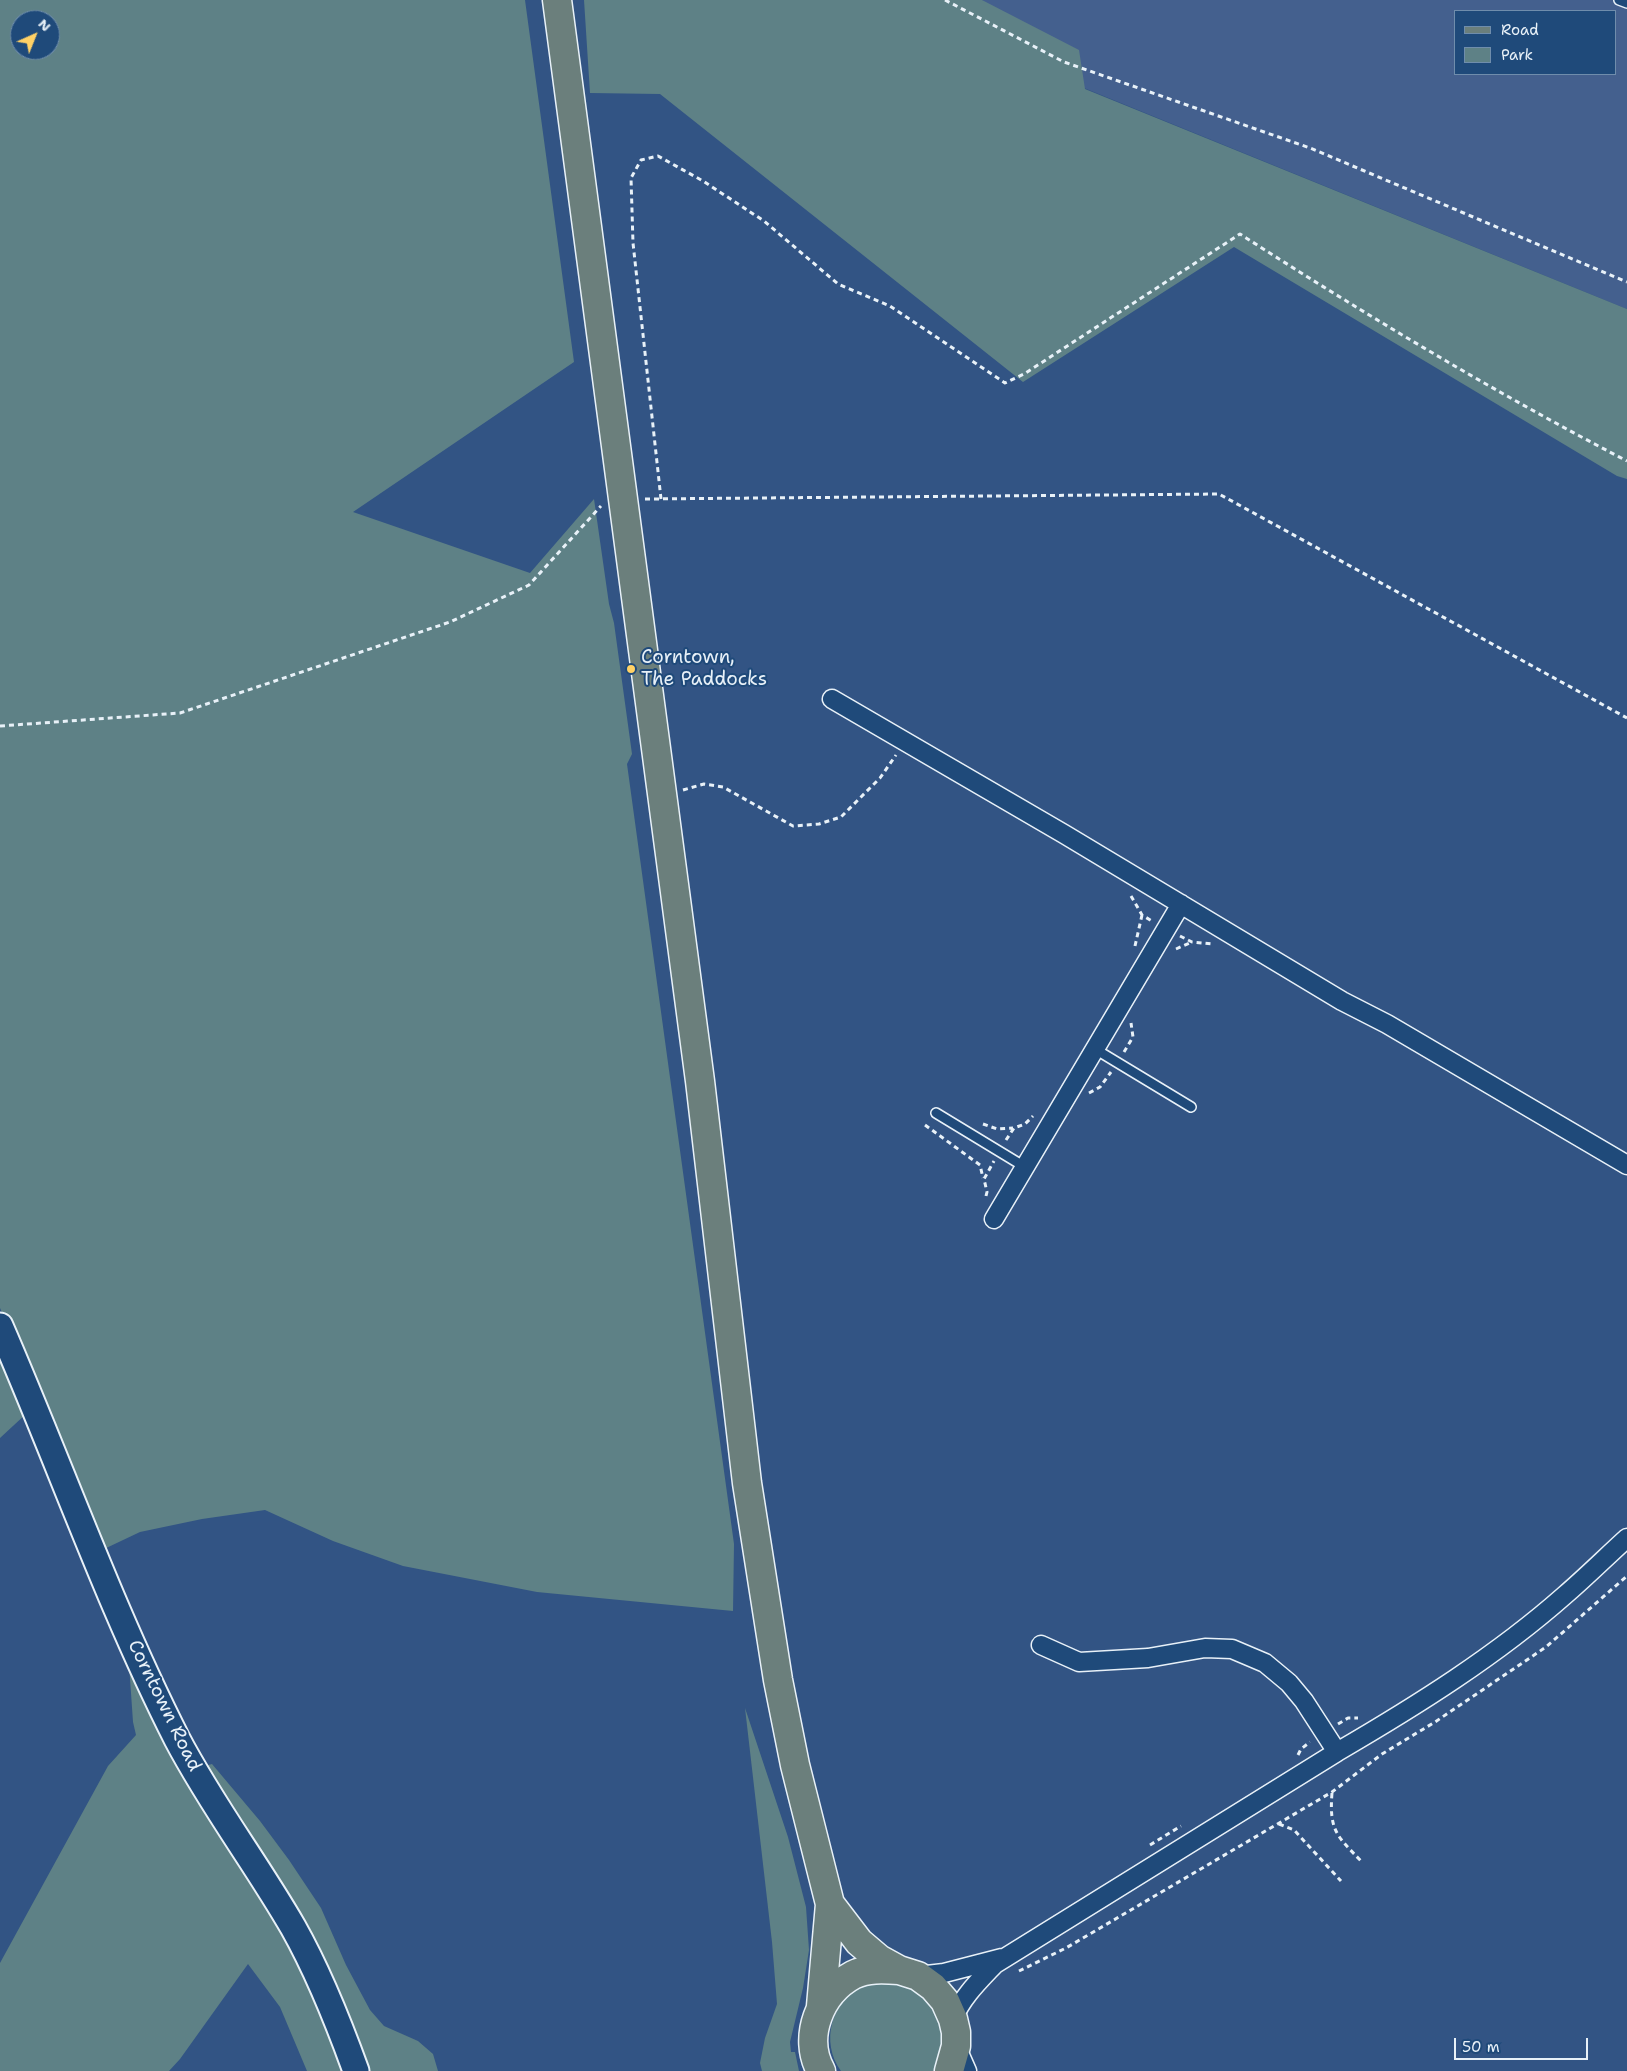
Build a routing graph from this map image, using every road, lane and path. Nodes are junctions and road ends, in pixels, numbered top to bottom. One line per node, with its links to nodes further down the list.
1 (557, 0): 8 (main road)
2 (945, 0): 5 (path)
3 (1619, 0): 4 (lane)
4 (1627, 3)
5 (1627, 282)
6 (1627, 461): 7 (path)
7 (661, 499): 8 (path); 10 (path)
8 (623, 503): 11 (path); 39 (main road)
9 (832, 699): 14 (street)
10 (1627, 718)
11 (0, 726)
12 (896, 754): 13 (path)
13 (674, 792)
14 (1181, 904): 17 (street); 25 (street)
15 (1142, 915): 16 (path)
16 (1134, 951)
17 (1095, 1049): 18 (lane); 26 (street)
18 (1191, 1107)
19 (1036, 1112): 23 (path)
20 (936, 1113): 24 (lane)
21 (980, 1123): 23 (path)
22 (925, 1125): 27 (path)
23 (1014, 1128): 24 (path)
24 (999, 1151): 26 (lane); 27 (path)
25 (1627, 1165)
26 (1025, 1167): 29 (street)
27 (984, 1178): 28 (path)
28 (985, 1199)
29 (994, 1219)
30 (0, 1326): 45 (main road, Corntown Road)
31 (1627, 1538): 34 (street)
32 (1627, 1576): 35 (path)
33 (1041, 1645): 34 (street)
34 (1337, 1752): 40 (street)
35 (1332, 1792): 36 (path); 37 (path)
36 (1278, 1824): 38 (path); 40 (path)
37 (1362, 1862)
38 (1341, 1881)
39 (830, 1904): 41 (main road); 42 (main road)
40 (1015, 1953): 41 (street); 43 (street)
41 (908, 1973): 42 (main road); 43 (main road)
42 (821, 2006): 46 (main road)
43 (953, 2019): 44 (main road)
44 (952, 2059): 47 (street)
45 (356, 2071)
46 (821, 2071)
47 (967, 2071)

